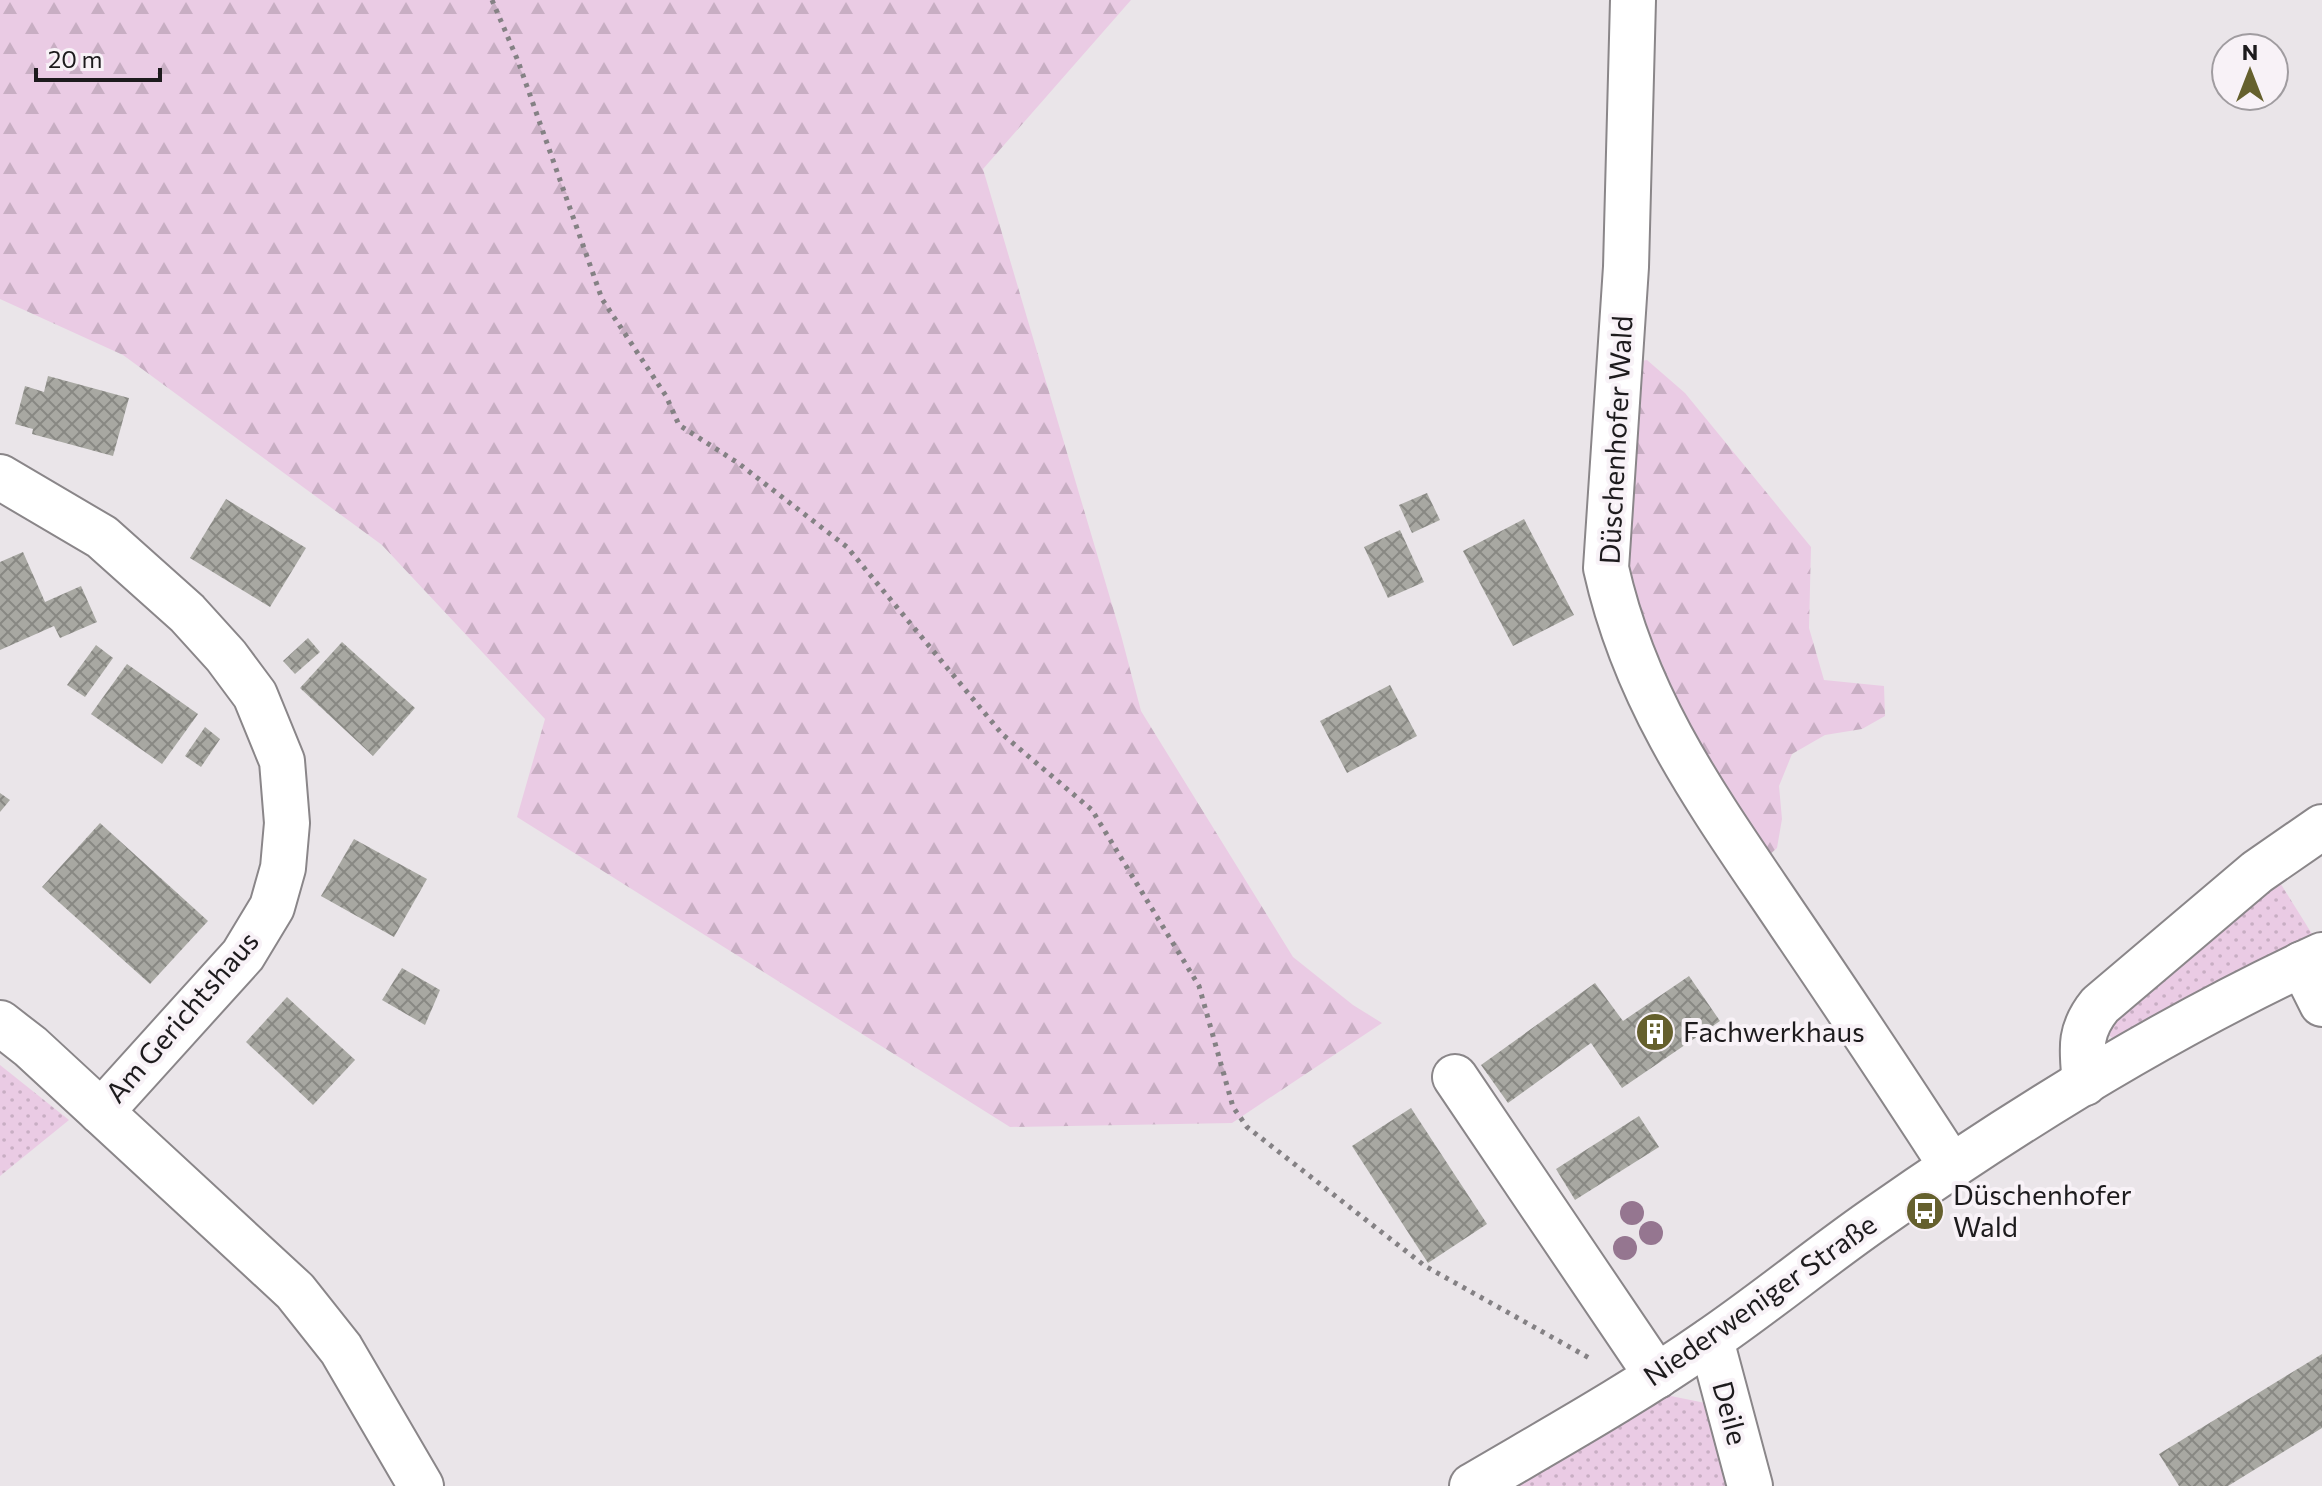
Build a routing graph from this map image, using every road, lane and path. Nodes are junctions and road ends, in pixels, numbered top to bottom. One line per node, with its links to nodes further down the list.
1 (492, 0): 13 (path)
2 (1633, 0): 11 (street, Düschenhofer Wald)
3 (0, 477): 10 (street, Am Gerichtshaus)
4 (2322, 827): 9 (street)
5 (2312, 960): 6 (street); 9 (street, Niederweniger Straße)
6 (2322, 1004)
7 (0, 1023): 10 (street)
8 (1455, 1077): 13 (street)
9 (2085, 1083): 11 (street, Niederweniger Straße)
10 (101, 1112): 14 (street)
11 (1952, 1167): 12 (street, Niederweniger Straße)
12 (1711, 1340): 13 (street, Niederweniger Straße); 16 (street, Deile)
13 (1648, 1381): 15 (street, Niederweniger Straße)
14 (421, 1486)
15 (1472, 1486)
16 (1750, 1486)

